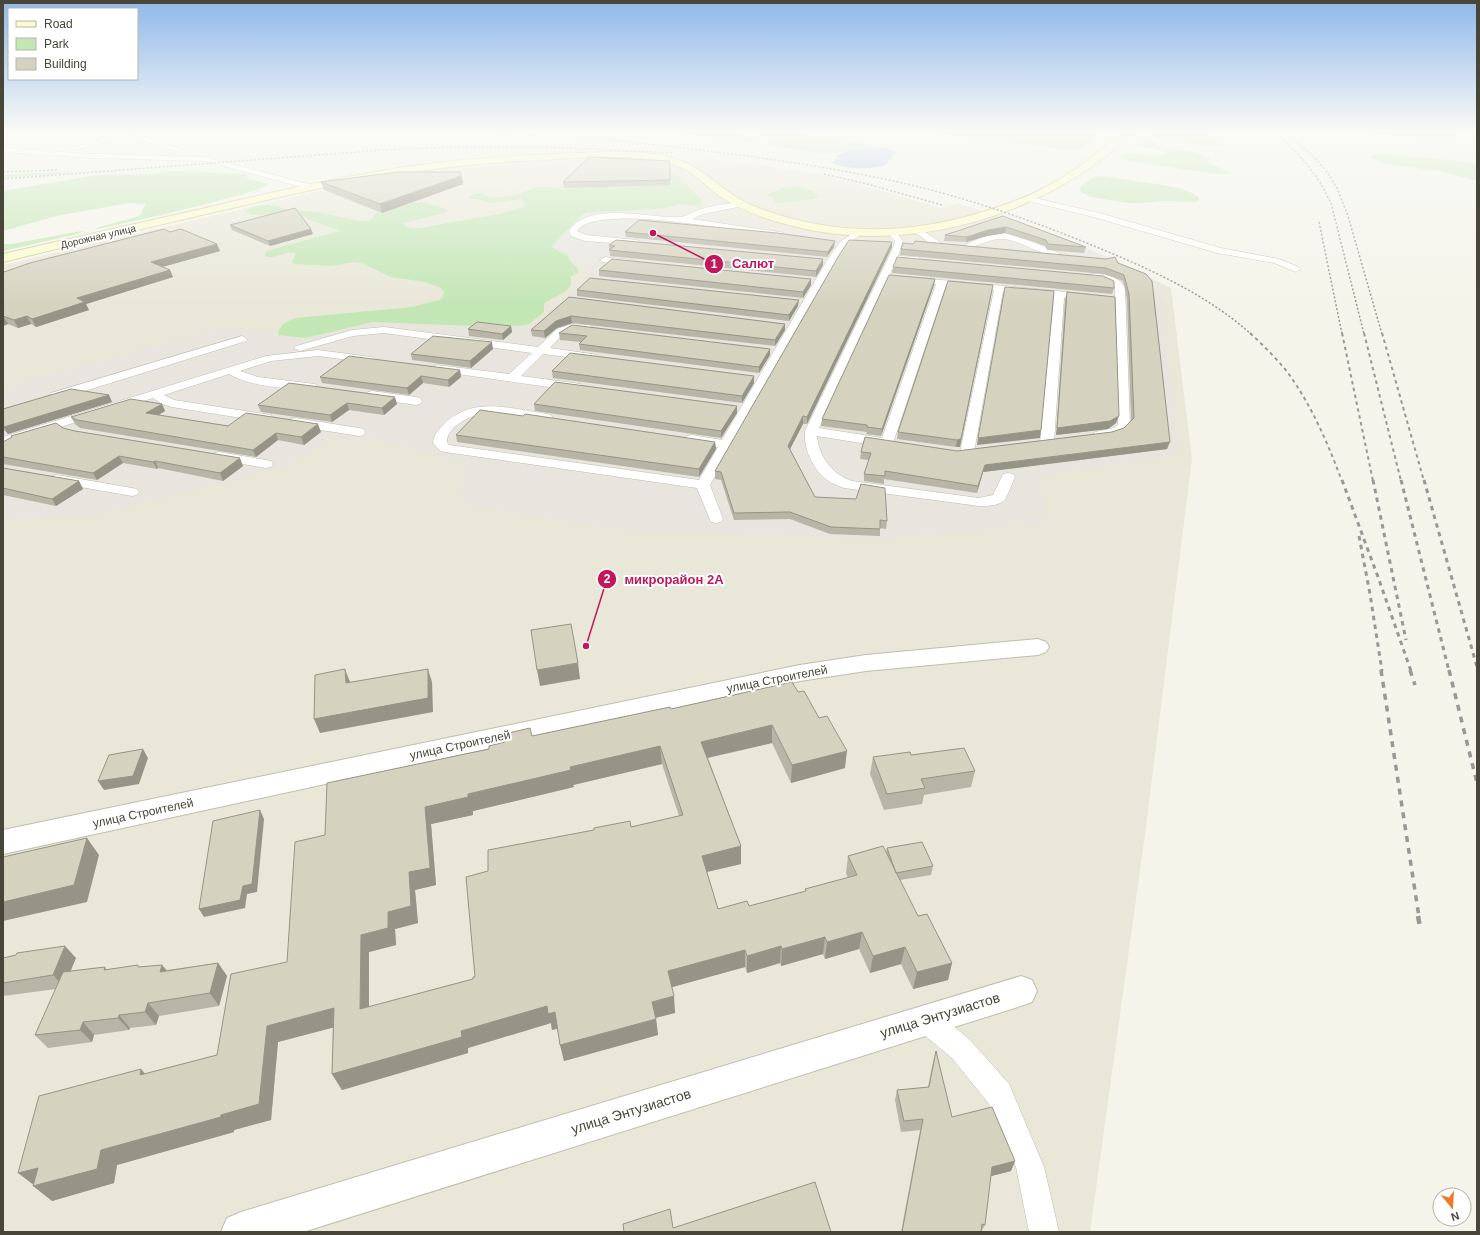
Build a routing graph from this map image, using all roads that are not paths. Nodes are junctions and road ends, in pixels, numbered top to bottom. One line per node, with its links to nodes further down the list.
1 (298, 190): 15 (street, Дорожная улица)
2 (718, 190): 5 (street, Дорожная улица)
3 (1048, 190): 4 (street, Дорожная улица)
4 (1031, 199): 7 (street, Дорожная улица); 20 (lane)
5 (740, 204): 6 (lane); 8 (street, Дорожная улица)
6 (683, 220): 9 (lane); 12 (lane)
7 (919, 231): 10 (street, Дорожная улица); 11 (lane)
8 (858, 233): 10 (street, Дорожная улица); 28 (lane)
9 (789, 236)
10 (900, 239): 16 (lane)
11 (923, 243)
12 (648, 244)
13 (989, 249): 14 (lane)
14 (1028, 253)
15 (3, 258)
16 (892, 258): 18 (lane); 51 (lane)
17 (605, 260): 19 (lane)
18 (931, 262)
19 (645, 264)
20 (1296, 269)
21 (1080, 276): 53 (lane)
22 (905, 278): 23 (lane)
23 (942, 282): 24 (lane); 56 (lane)
24 (1000, 288): 25 (lane); 60 (lane)
25 (1059, 294): 26 (lane); 57 (lane)
26 (1098, 298)
27 (779, 325): 28 (lane)
28 (794, 327): 33 (lane)
29 (602, 330): 31 (lane)
30 (242, 339): 46 (lane)
31 (540, 350): 34 (lane); 35 (lane); 40 (lane)
32 (765, 350): 33 (lane)
33 (780, 352): 41 (lane)
34 (270, 358): 36 (lane); 38 (lane)
35 (602, 358)
36 (380, 361)
37 (427, 367): 40 (lane)
38 (230, 370): 42 (lane); 44 (lane)
39 (749, 377): 41 (lane)
40 (512, 378): 43 (lane)
41 (764, 379): 49 (lane)
42 (321, 388)
43 (590, 388)
44 (155, 394): 52 (lane); 55 (lane)
45 (360, 394): 47 (lane)
46 (40, 400)
47 (416, 401)
48 (732, 407): 49 (lane)
49 (748, 410): 58 (lane)
50 (563, 421): 65 (lane)
51 (811, 431): 56 (lane); 64 (lane)
52 (358, 432)
53 (1087, 437)
54 (680, 438): 58 (lane)
55 (3, 440)
56 (887, 443): 59 (lane)
57 (1033, 444)
58 (727, 445): 65 (lane)
59 (902, 445)
60 (981, 450)
61 (204, 453): 62 (lane)
62 (266, 464)
63 (41, 476): 66 (lane)
64 (1008, 477)
65 (703, 485): 67 (lane)
66 (132, 492)
67 (716, 518)
68 (1038, 647): 69 (street, улица Строителей)
69 (3, 842)
70 (1021, 991): 71 (street, улица Энтузиастов)
71 (926, 1020): 72 (street, улица Энтузиастов); 73 (lane)
72 (241, 1232)
73 (1044, 1232)

